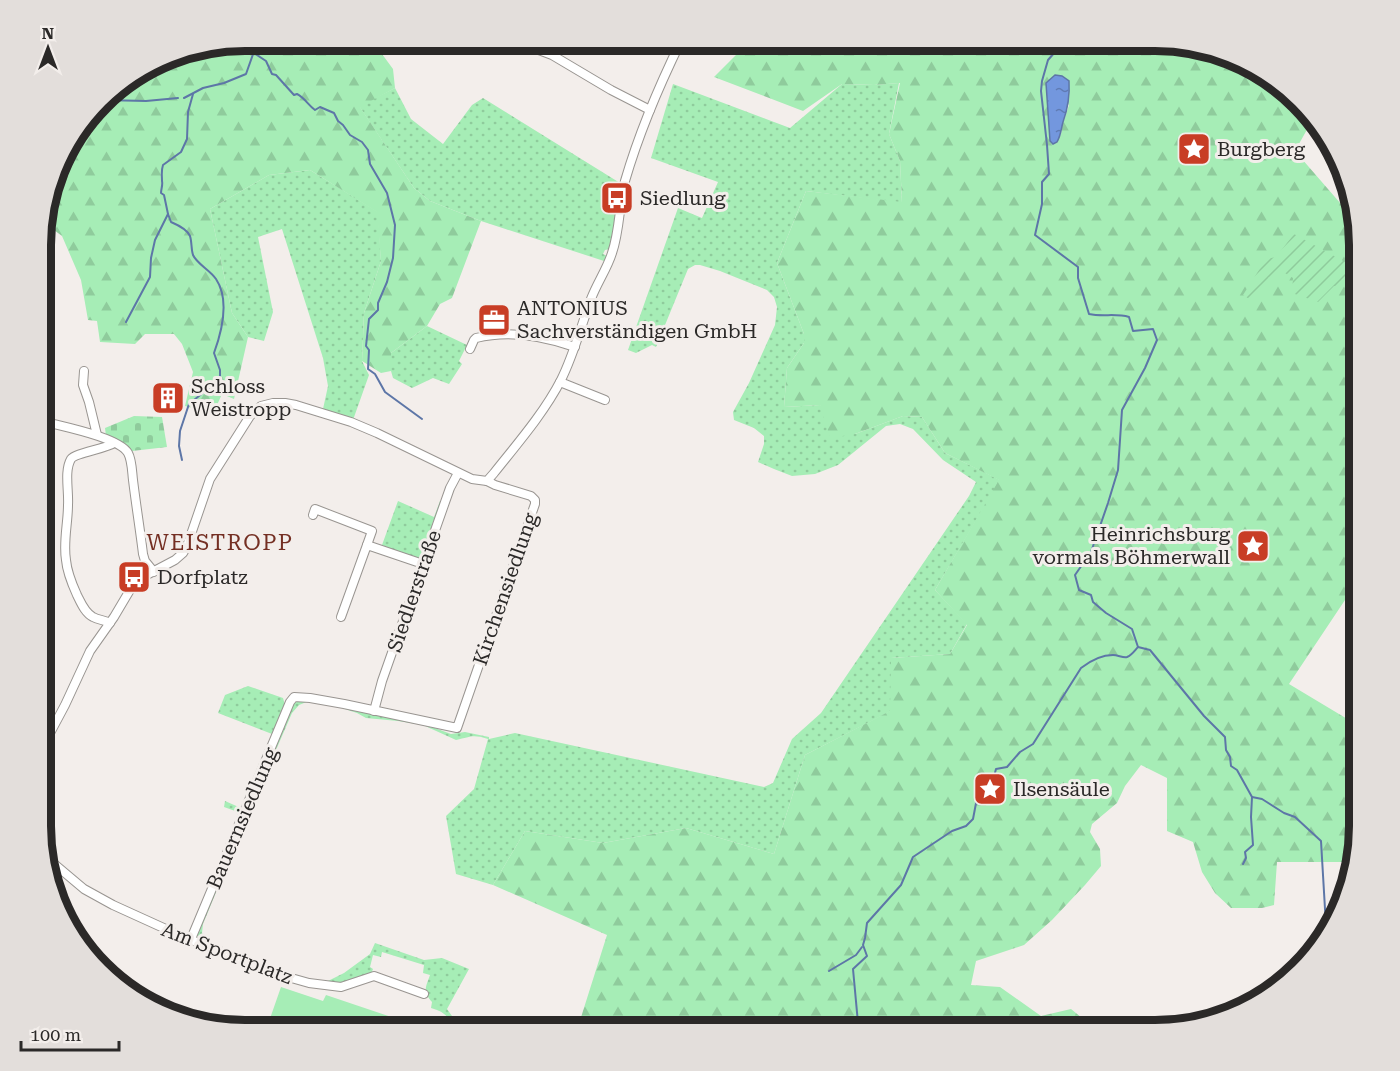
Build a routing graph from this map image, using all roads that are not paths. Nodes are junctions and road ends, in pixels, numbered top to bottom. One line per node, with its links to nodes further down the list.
1 (541, 51): 3 (street)
2 (676, 51): 3 (street)
3 (650, 110): 4 (street)
4 (575, 347): 5 (street); 7 (street)
5 (470, 349)
6 (84, 371): 10 (street)
7 (560, 382): 8 (street); 13 (street)
8 (605, 400)
9 (51, 423): 10 (street)
10 (97, 435): 11 (street)
11 (114, 443): 17 (street); 19 (street)
12 (458, 473): 13 (street, Kirchensiedlung); 16 (street, Siedlerstraße); 17 (street, Kirchensiedlung)
13 (487, 481): 22 (street, Kirchensiedlung)
14 (313, 515): 15 (street)
15 (367, 545): 16 (street); 18 (street)
16 (423, 564): 22 (street, Siedlerstraße)
17 (154, 572): 20 (street)
18 (341, 617)
19 (95, 619): 20 (street); 21 (street)
20 (110, 622): 21 (street)
21 (102, 634): 23 (street)
22 (374, 711): 25 (street, Bauernsiedlung)
23 (51, 732)
24 (55, 865): 25 (street, Am Sportplatz)
25 (191, 939): 26 (street, Am Sportplatz)
26 (424, 994)

